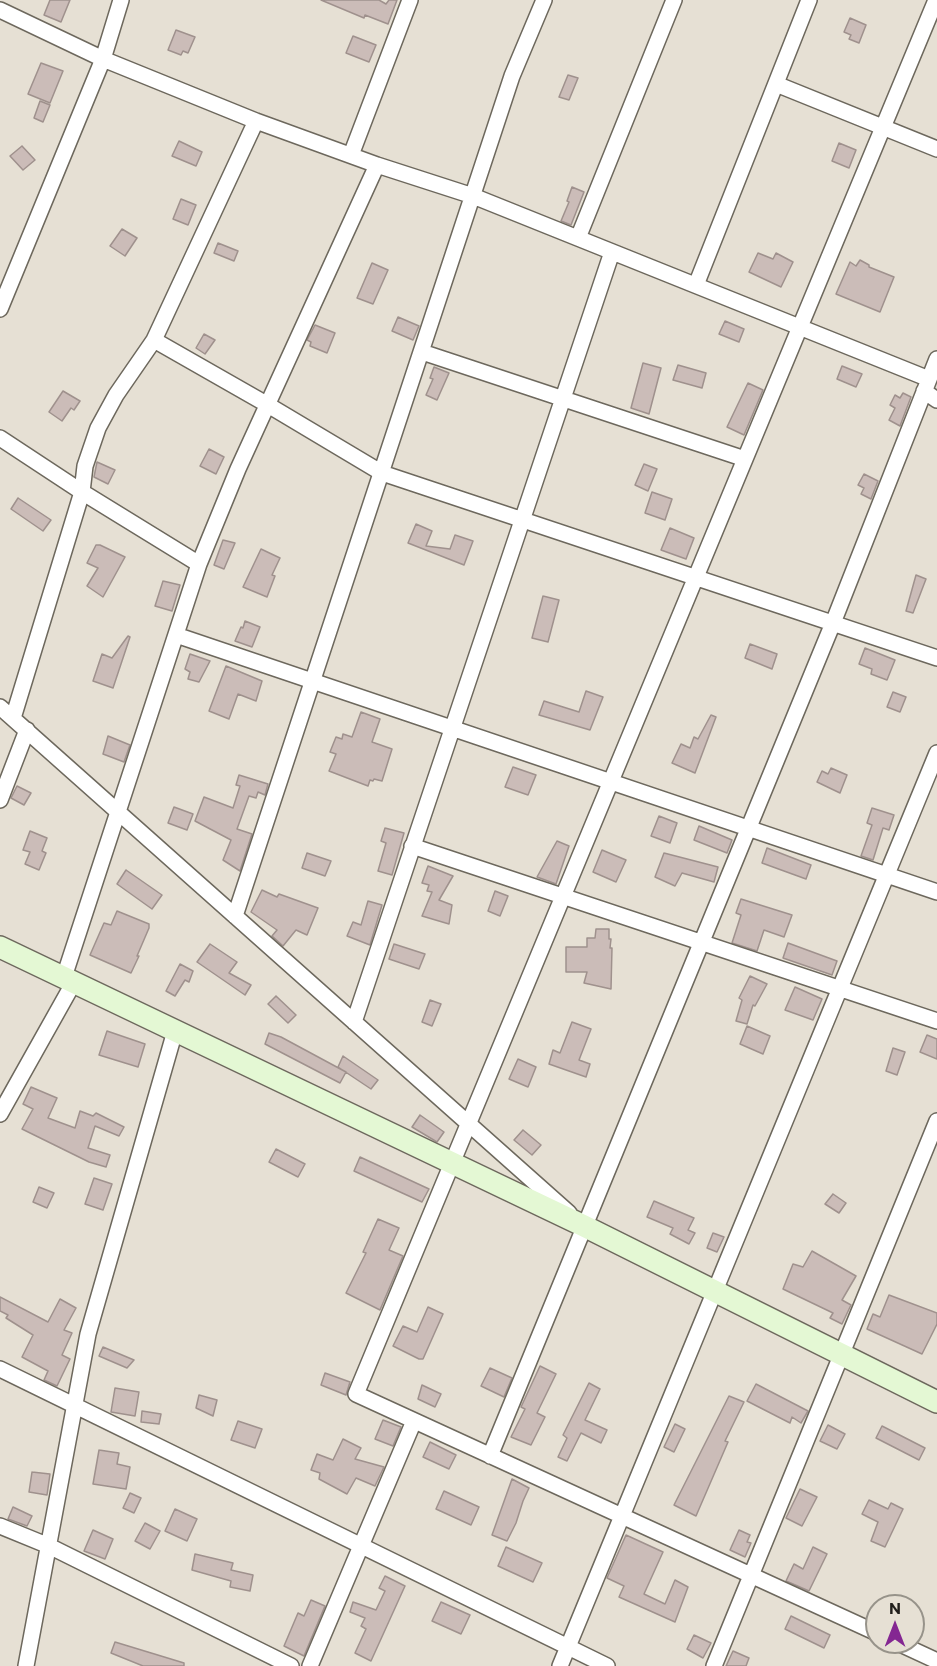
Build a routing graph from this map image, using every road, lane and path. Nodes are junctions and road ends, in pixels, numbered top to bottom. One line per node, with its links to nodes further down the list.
1 (121, 0): 8 (street)
2 (410, 0): 13 (street)
3 (544, 0): 15 (street)
4 (674, 0): 16 (street)
5 (809, 0): 9 (street)
6 (936, 0): 11 (street)
7 (0, 10): 8 (street)
8 (103, 58): 10 (street); 19 (street)
9 (776, 84): 11 (street); 18 (street)
10 (256, 121): 13 (street); 21 (street)
11 (883, 128): 12 (street); 20 (street)
12 (937, 149)
13 (351, 155): 14 (street)
14 (377, 165): 15 (street); 26 (street)
15 (473, 196): 16 (street); 22 (street)
16 (578, 238): 17 (street)
17 (612, 252): 18 (street); 25 (street)
18 (696, 285): 20 (street)
19 (0, 309)
20 (800, 327): 24 (street); 28 (street)
21 (154, 340): 26 (street); 30 (street)
22 (422, 352): 25 (street); 29 (street)
23 (937, 359): 24 (street)
24 (930, 390): 34 (street)
25 (562, 398): 28 (street); 31 (street)
26 (268, 405): 29 (street); 32 (street)
27 (0, 438): 30 (street)
28 (745, 459): 33 (street)
29 (382, 473): 31 (street); 37 (street)
30 (82, 492): 32 (street); 39 (street)
31 (522, 520): 33 (street); 40 (street)
32 (199, 564): 35 (street)
33 (696, 578): 34 (street); 43 (street)
34 (833, 623): 36 (street); 46 (street)
35 (176, 635): 37 (street); 45 (street)
36 (937, 658)
37 (313, 682): 40 (street); 51 (street)
38 (0, 706): 39 (street)
39 (13, 718): 41 (street)
40 (452, 728): 43 (street); 47 (street)
41 (27, 730): 44 (street); 45 (street)
42 (937, 753): 48 (street)
43 (611, 782): 46 (street); 50 (street)
44 (0, 798)
45 (118, 812): 51 (street); 54 (street)
46 (748, 828): 48 (street); 52 (street)
47 (412, 846): 50 (street); 57 (street)
48 (887, 875): 49 (street); 55 (street)
49 (937, 892)
50 (563, 896): 52 (street); 61 (street)
51 (235, 916): 57 (street)
52 (701, 943): 55 (street); 63 (street)
53 (0, 947): 54 (main road)
54 (69, 980): 58 (main road); 59 (street)
55 (840, 988): 56 (street); 64 (street)
56 (937, 1021)
57 (354, 1022): 61 (street)
58 (175, 1031): 62 (main road); 68 (street)
59 (0, 1114)
60 (937, 1121): 65 (street)
61 (468, 1124): 62 (street); 63 (street)
62 (452, 1163): 63 (main road); 69 (street)
63 (585, 1226): 64 (main road); 70 (street)
64 (715, 1291): 65 (main road); 71 (street)
65 (842, 1354): 67 (main road); 75 (street)
66 (0, 1369): 68 (street)
67 (937, 1402)
68 (75, 1406): 73 (street); 74 (street)
69 (414, 1421): 70 (street); 74 (street)
70 (490, 1456): 71 (street)
71 (622, 1516): 75 (street); 77 (street)
72 (0, 1526): 73 (street)
73 (49, 1546): 80 (street); 81 (street)
74 (361, 1546): 77 (street); 82 (street)
75 (751, 1576): 76 (street); 85 (street)
76 (865, 1628)
77 (568, 1647): 83 (street); 84 (street)
78 (922, 1654): 79 (street)
79 (937, 1661)
80 (26, 1666)
81 (291, 1666)
82 (310, 1666)
83 (560, 1666)
84 (607, 1666)
85 (714, 1666)

